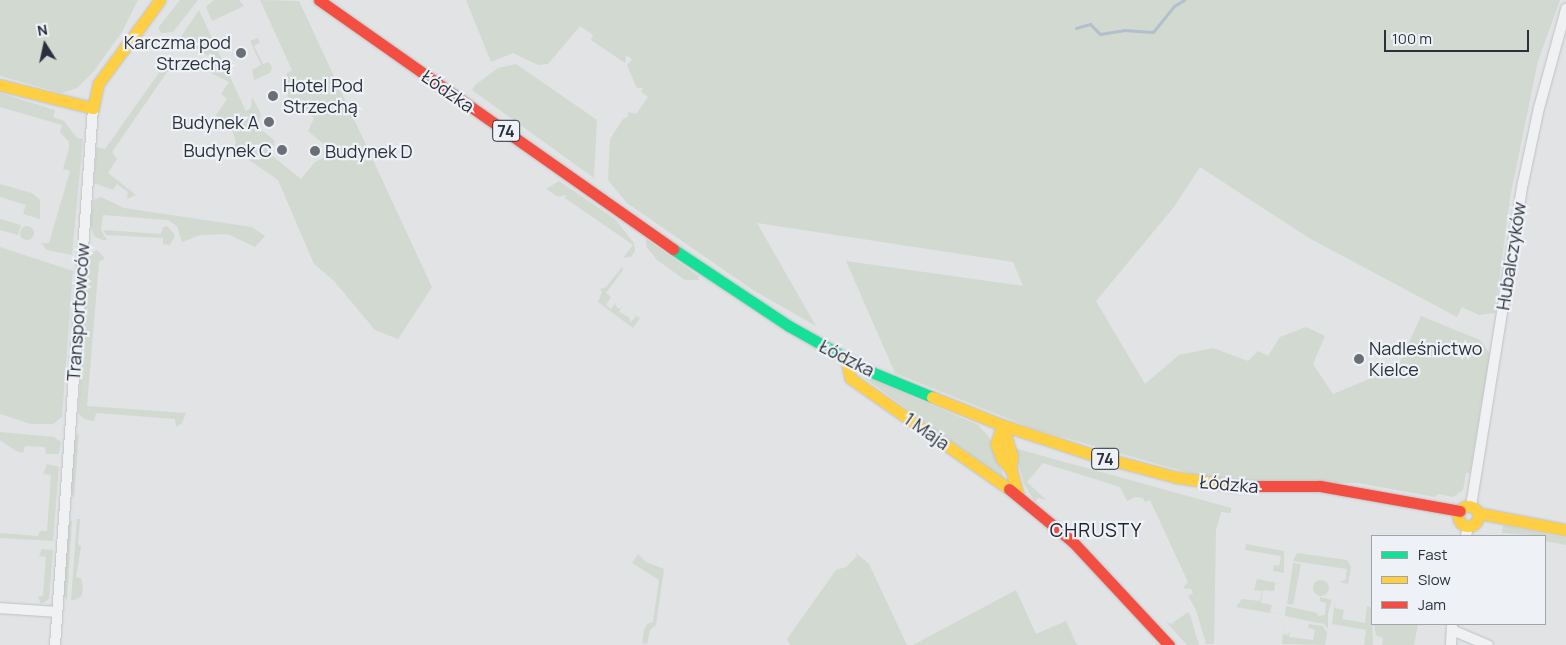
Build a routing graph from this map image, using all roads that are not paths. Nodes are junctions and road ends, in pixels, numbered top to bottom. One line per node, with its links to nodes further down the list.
1 (160, 0): 5 (main road, Transportowców)
2 (319, 0): 6 (main road, Łódzka / 74)
3 (1566, 9): 9 (street, Hubalczyków)
4 (0, 85): 5 (main road)
5 (93, 108): 13 (street, Transportowców)
6 (846, 360): 7 (main road, Łódzka / 74); 8 (main road, 1 Maja)
7 (1002, 425): 8 (main road); 9 (main road, Łódzka / 74)
8 (1018, 495): 16 (main road, 1 Maja)
9 (1470, 510): 10 (main road, Łódzka / 74); 11 (main road); 11 (main road)
10 (1566, 530)
11 (1467, 531)
12 (0, 608): 13 (street)
13 (57, 612): 15 (street, Transportowców)
14 (1452, 627): 17 (street); 18 (street)
15 (55, 645)
16 (1169, 645)
17 (1452, 645)
18 (1488, 645)

